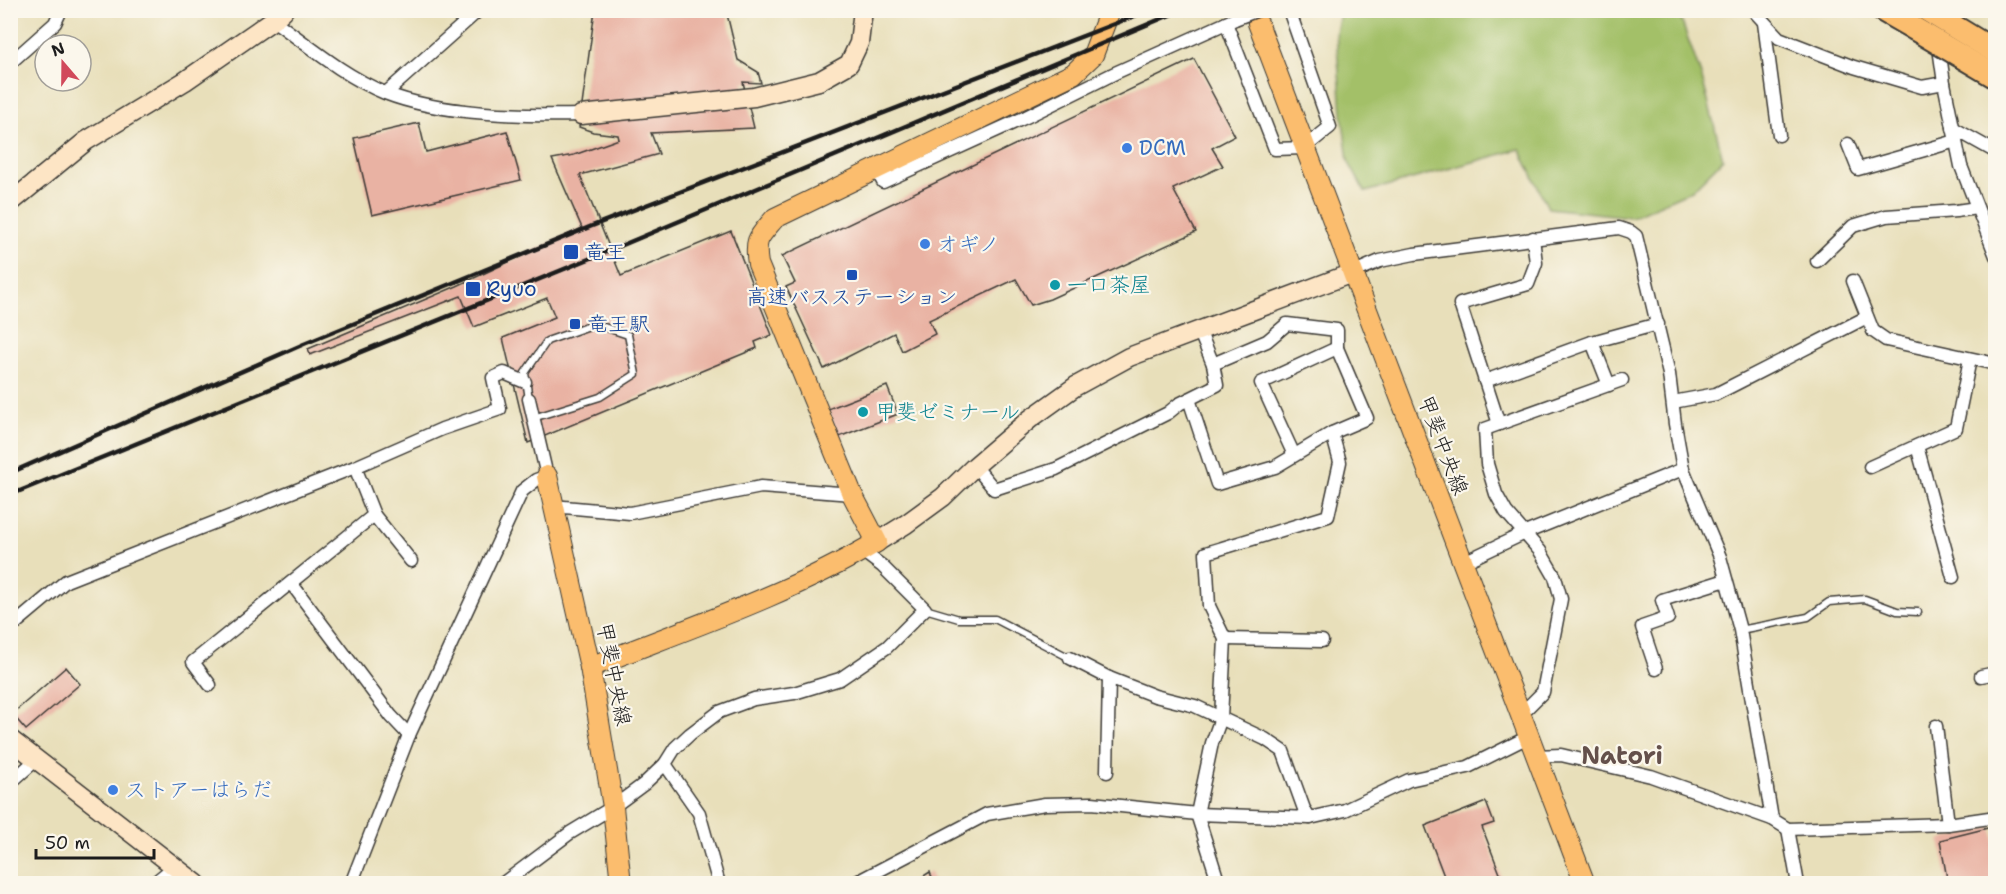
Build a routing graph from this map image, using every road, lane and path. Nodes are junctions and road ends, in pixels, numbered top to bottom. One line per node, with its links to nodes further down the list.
1 (62, 10): 16 (street)
2 (479, 10): 20 (street)
3 (863, 10): 21 (street)
4 (1110, 10): 27 (main road)
5 (1289, 10): 25 (street)
6 (1753, 10): 13 (street)
7 (1882, 10): 11 (highway)
8 (1934, 10): 17 (street)
9 (279, 15): 20 (street); 28 (street)
10 (1258, 17): 12 (street, bridge); 25 (main road, 甲斐中央線)
11 (1921, 20): 15 (highway, bridge); 18 (highway, bridge)
12 (1231, 21): 25 (street); 27 (street)
13 (1764, 23): 19 (street); 22 (street)
14 (1995, 41): 17 (street)
15 (1995, 52)
16 (10, 63)
17 (1942, 68): 19 (street)
18 (1995, 77)
19 (1944, 83): 23 (street)
20 (386, 93): 21 (street)
21 (581, 114)
22 (1779, 135)
23 (1954, 135): 24 (street); 26 (street); 29 (street)
24 (1848, 144)
25 (1304, 148): 33 (main road, 甲斐中央線)
26 (1995, 152)
27 (876, 170): 58 (main road)
28 (10, 203)
29 (1977, 208): 31 (street); 32 (street)
30 (1533, 238): 33 (street); 36 (street); 43 (street)
31 (1995, 256)
32 (1817, 261)
33 (1352, 273): 37 (street); 64 (main road, 甲斐中央線)
34 (1853, 281): 35 (street)
35 (1867, 317): 40 (street); 47 (street)
36 (1658, 324): 38 (street); 47 (street)
37 (1199, 330): 41 (street); 53 (street)
38 (1592, 342): 43 (street); 49 (street)
39 (1337, 348): 41 (street); 50 (street); 52 (street)
40 (1970, 358): 42 (street); 51 (street)
41 (1213, 364): 46 (street)
42 (1995, 364)
43 (1485, 381): 49 (street)
44 (525, 382): 45 (lane); 48 (lane); 54 (street)
45 (529, 399): 48 (street)
46 (1189, 399): 52 (street); 53 (street)
47 (1672, 402): 56 (street)
48 (533, 418): 57 (street)
49 (1499, 424): 61 (street)
50 (1332, 433): 52 (street); 72 (street)
51 (1917, 446): 55 (street); 65 (street)
52 (1294, 455)
53 (975, 466): 62 (street)
54 (355, 467): 60 (street); 70 (street)
55 (1870, 467)
56 (1683, 469): 61 (street); 66 (street)
57 (547, 476): 59 (main road, 甲斐中央線); 84 (street)
58 (852, 494): 59 (street); 62 (main road)
59 (553, 506): 75 (main road, 甲斐中央線)
60 (375, 515): 63 (street); 67 (street)
61 (1525, 533): 64 (street); 81 (street)
62 (870, 547): 68 (street); 75 (main road)
63 (411, 561)
64 (1462, 563): 81 (main road, 甲斐中央線)
65 (1953, 577)
66 (1726, 580): 71 (street); 76 (street)
67 (291, 583): 80 (street); 84 (street)
68 (925, 609): 74 (lane); 89 (street)
69 (1917, 612): 71 (lane)
70 (10, 628)
71 (1740, 630): 96 (street)
72 (1225, 639): 73 (street); 82 (street)
73 (1322, 640)
74 (1070, 658): 79 (street)
75 (590, 667): 92 (main road, 甲斐中央線)
76 (1656, 669)
77 (1995, 673): 78 (street)
78 (1981, 676)
79 (1109, 678): 82 (street); 90 (street)
80 (210, 685)
81 (1520, 715): 85 (main road, 甲斐中央線)
82 (1221, 718): 93 (street); 95 (street)
83 (1936, 726): 97 (street)
84 (409, 735): 102 (street)
85 (1528, 736): 87 (main road, 甲斐中央線); 95 (street)
86 (10, 739): 88 (street)
87 (1535, 756): 96 (street); 108 (main road, 甲斐中央線)
88 (37, 759): 91 (street); 99 (street)
89 (665, 764): 92 (street); 105 (street)
90 (1107, 772)
91 (10, 783)
92 (613, 807): 103 (street); 104 (main road, 甲斐中央線)
93 (1197, 814): 95 (street); 106 (street); 107 (street)
94 (1995, 817): 97 (street)
95 (1310, 818)
96 (1772, 819): 98 (street)
97 (1948, 824): 98 (street)
98 (1788, 830): 109 (street)
99 (175, 866): 100 (street); 101 (street)
100 (153, 884)
101 (197, 884)
102 (351, 884)
103 (502, 884)
104 (621, 884)
105 (719, 884)
106 (853, 884)
107 (1219, 884)
108 (1585, 884)
109 (1798, 884)

